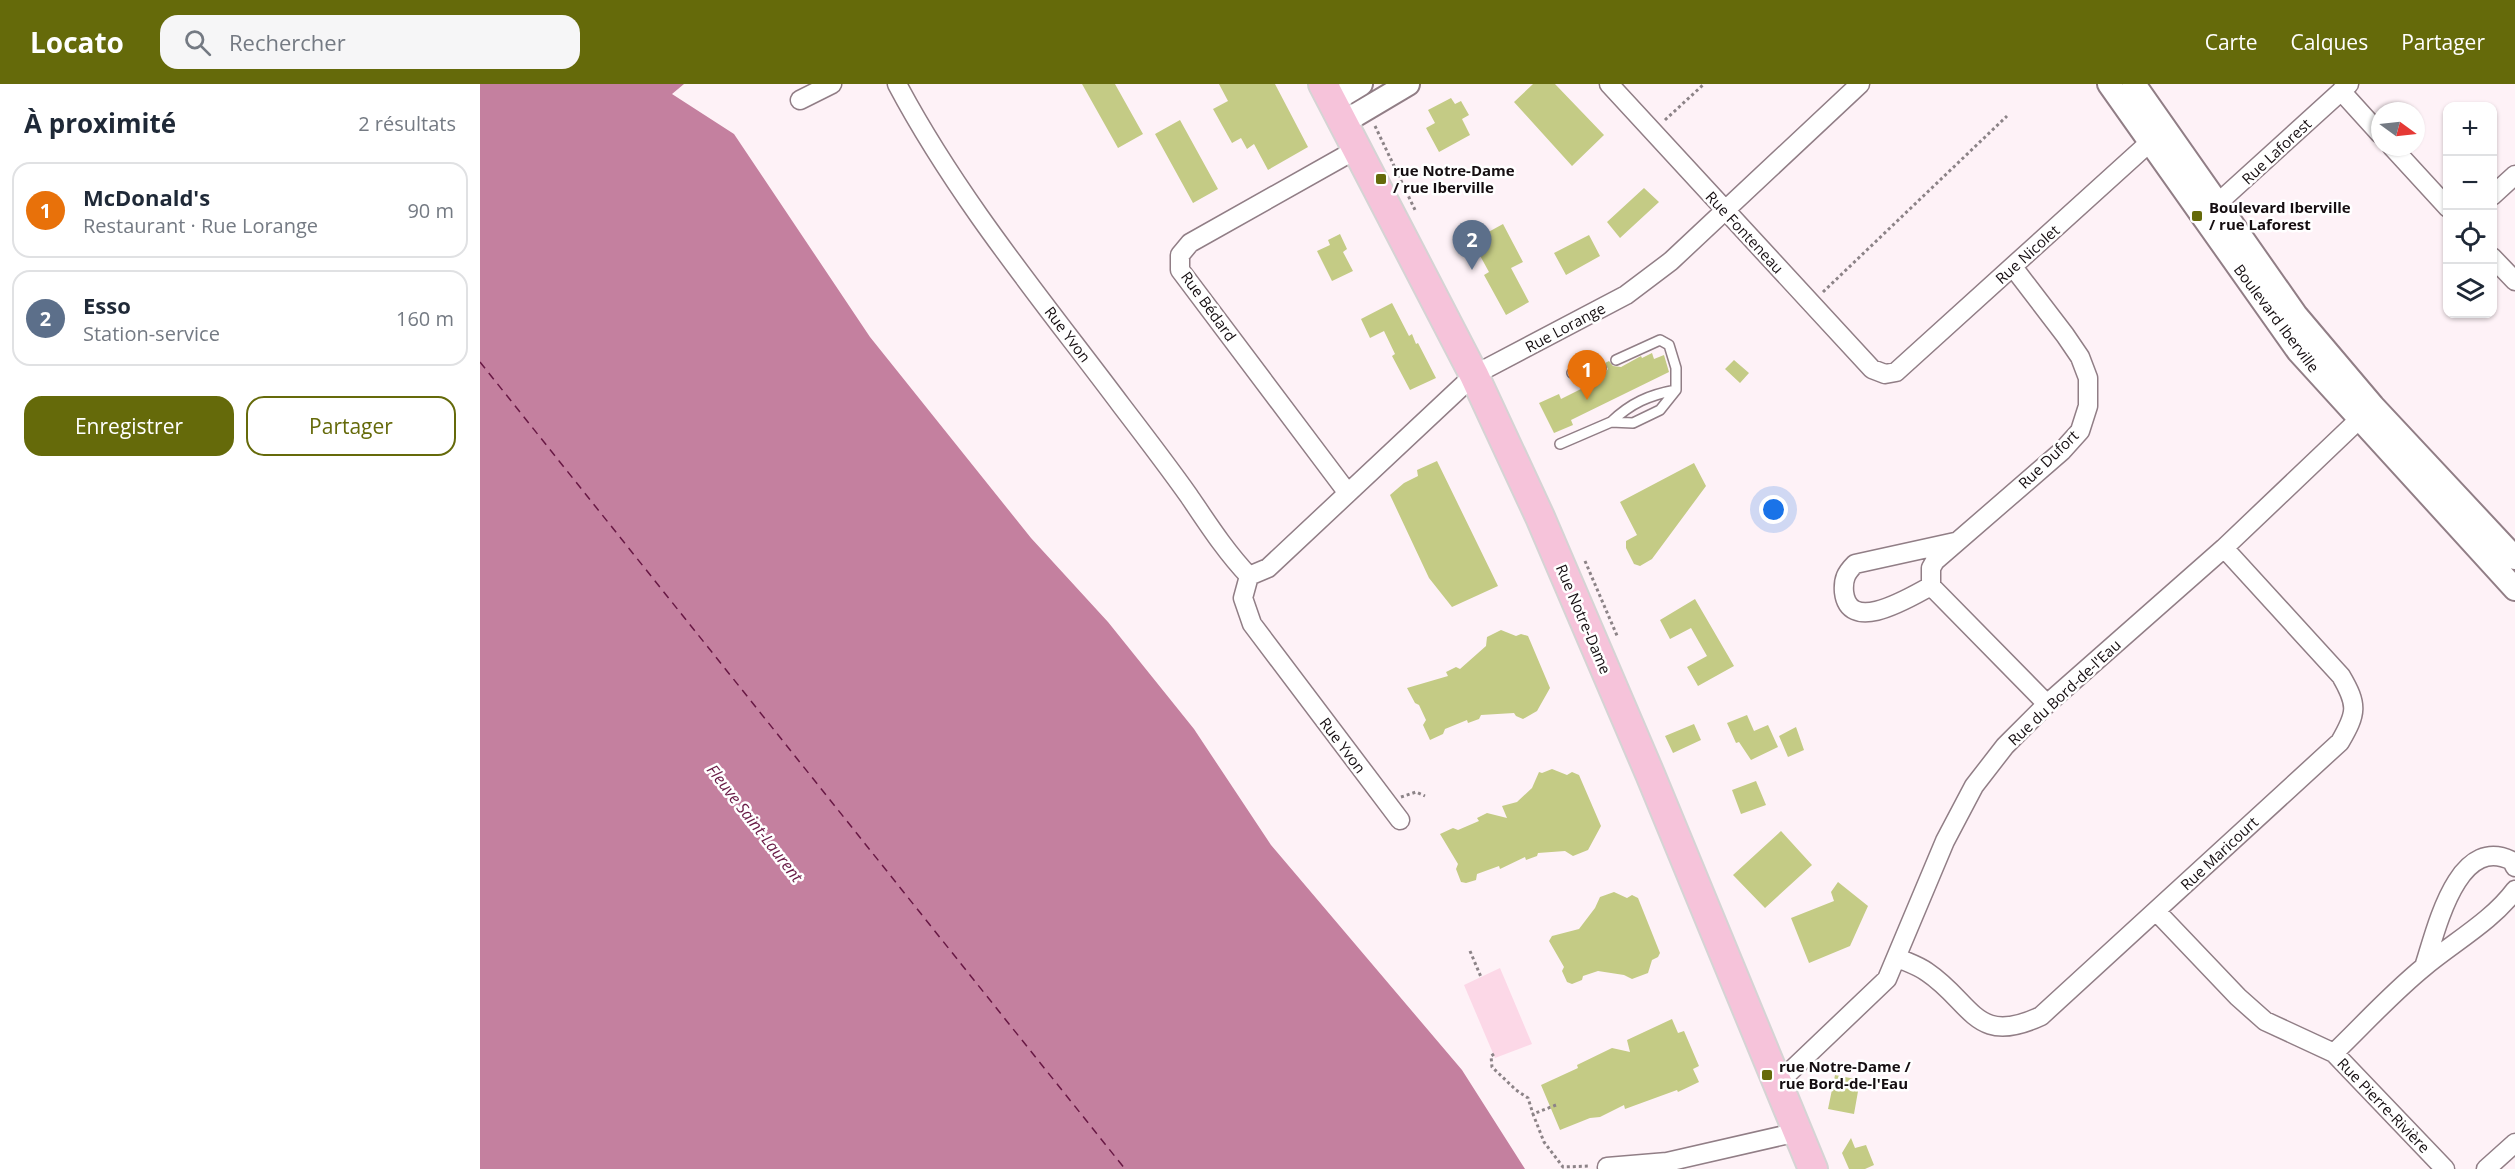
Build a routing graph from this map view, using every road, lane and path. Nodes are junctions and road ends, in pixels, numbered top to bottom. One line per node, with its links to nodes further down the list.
1 (832, 84): 11 (street)
2 (897, 84): 41 (street, Rue Yvon)
3 (1362, 84): 12 (street)
4 (1408, 84): 12 (street)
5 (1609, 84): 15 (street, Rue Fonteneau)
6 (1704, 84): 15 (path)
7 (1860, 84): 22 (street, Rue Lorange)
8 (2109, 84): 16 (street, Boulevard Iberville)
9 (2134, 84): 16 (street, Boulevard Iberville)
10 (2345, 88): 14 (street); 23 (street, Rue Laforest)
11 (800, 100)
12 (1333, 102): 17 (main road, Rue Notre-Dame)
13 (2007, 116): 27 (path)
14 (2371, 122)
15 (1653, 132): 22 (street, Rue Fonteneau)
16 (2157, 135): 23 (street, Boulevard Iberville); 25 (street, Rue Nicolet)
17 (1357, 149): 32 (main road, Rue Notre-Dame); 37 (street, Rue Bédard)
18 (2400, 156): 21 (street)
19 (2515, 175): 20 (street)
20 (2497, 192)
21 (2443, 203)
22 (1725, 211): 27 (street, Rue Fonteneau); 32 (street, Rue Lorange)
23 (2210, 211): 34 (street, Boulevard Iberville)
24 (2497, 261): 26 (street)
25 (2013, 267): 31 (street, Rue Nicolet); 38 (street, Rue Dufort)
26 (2515, 281)
27 (1811, 303): 31 (street, Rue Fonteneau)
28 (1616, 360): 33 (lane)
29 (1601, 368): 30 (lane)
30 (1572, 373)
31 (1885, 374)
32 (1474, 375): 37 (street, Rue Lorange); 57 (main road, Rue Notre-Dame)
33 (1676, 390): 35 (lane); 35 (lane)
34 (2366, 413): 39 (street, Rue du Bord-de-l'Eau); 40 (street, Boulevard Iberville); 43 (street, Boulevard Iberville)
35 (1611, 422): 36 (lane)
36 (1560, 444)
37 (1347, 492): 41 (street, Rue Lorange)
38 (1956, 542): 42 (street, Rue Dufort); 42 (street, Rue Dufort)
39 (2224, 548): 44 (street, Rue du Bord-de-l'Eau); 50 (street, Rue Maricourt)
40 (2515, 558)
41 (1249, 576): 46 (street, Rue Yvon)
42 (1931, 586): 44 (street)
43 (2515, 589)
44 (2047, 704): 52 (street, Rue du Bord-de-l'Eau)
45 (1425, 796): 46 (path)
46 (1389, 805): 47 (street, Rue Yvon)
47 (1400, 820)
48 (2515, 867): 53 (street)
49 (2515, 890): 53 (street)
50 (2156, 911): 52 (street, Rue Maricourt); 55 (street, Rue Pierre-Rivière)
51 (1470, 951): 54 (path)
52 (1898, 958): 57 (street, Rue du Bord-de-l'Eau)
53 (2424, 967): 55 (street)
54 (1481, 977)
55 (2334, 1053): 65 (street, Rue Pierre-Rivière)
56 (1494, 1054): 59 (path)
57 (1778, 1083): 60 (main road, Rue Notre-Dame)
58 (1556, 1105): 59 (path)
59 (1533, 1114): 63 (path)
60 (1798, 1132): 62 (street); 64 (main road, Rue Notre-Dame)
61 (2515, 1143): 66 (street)
62 (1668, 1165): 63 (street)
63 (1607, 1167)
64 (1813, 1169)
65 (2445, 1169)
66 (2486, 1169)

